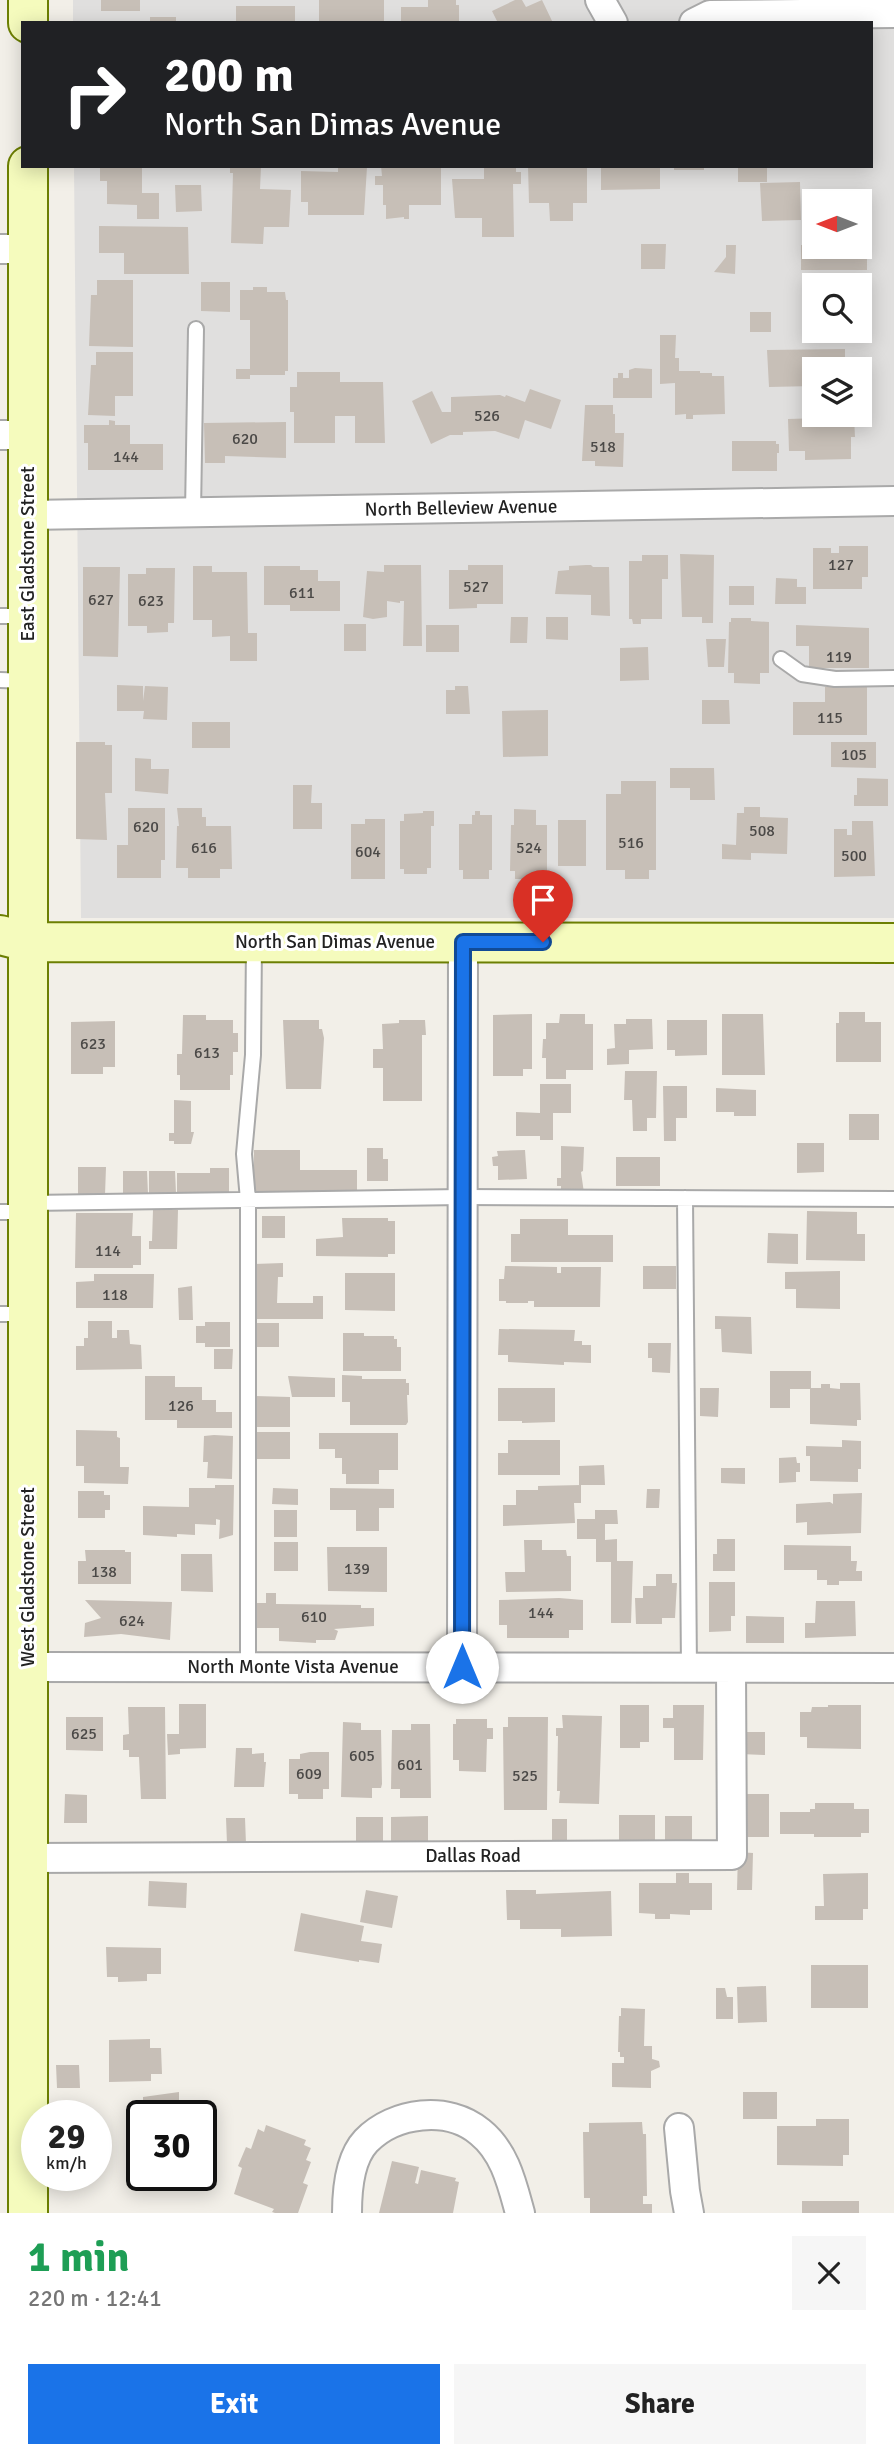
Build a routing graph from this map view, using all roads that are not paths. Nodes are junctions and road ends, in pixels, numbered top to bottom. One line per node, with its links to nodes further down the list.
1 (28, 0): 4 (main road)
2 (600, 0): 5 (street)
3 (894, 13): 6 (street)
4 (28, 21)
5 (612, 21)
6 (698, 21)
7 (28, 168): 8 (main road, East Gladstone Street)
8 (14, 249): 10 (main road, East Gladstone Street)
9 (196, 329): 12 (lane)
10 (14, 435): 13 (main road, East Gladstone Street)
11 (894, 501): 12 (street, North Belleview Avenue)
12 (193, 512): 13 (street, North Belleview Avenue)
13 (28, 514): 14 (main road, East Gladstone Street)
14 (14, 616): 17 (main road, East Gladstone Street)
15 (781, 659): 16 (lane)
16 (894, 678)
17 (14, 680): 21 (main road, East Gladstone Street)
18 (254, 942): 19 (main road, North San Dimas Avenue); 21 (main road, North San Dimas Avenue); 25 (lane)
19 (463, 942): 20 (main road, North San Dimas Avenue); 22 (street)
20 (894, 943)
21 (9, 944): 26 (main road, West Gladstone Street)
22 (462, 1197): 23 (lane); 25 (lane); 30 (street)
23 (685, 1198): 24 (lane); 32 (lane)
24 (894, 1199)
25 (248, 1200): 26 (lane); 29 (lane)
26 (19, 1209): 27 (main road, West Gladstone Street)
27 (14, 1314): 28 (main road, West Gladstone Street)
28 (28, 1667): 29 (street, North Monte Vista Avenue); 34 (main road, West Gladstone Street)
29 (248, 1667): 30 (street, North Monte Vista Avenue)
30 (462, 1667): 32 (street, North Monte Vista Avenue)
31 (894, 1668): 33 (street, North Monte Vista Avenue)
32 (689, 1669): 33 (street, North Monte Vista Avenue)
33 (731, 1669): 34 (street, Dallas Road)
34 (28, 1858): 36 (main road, West Gladstone Street)
35 (679, 2128): 39 (street)
36 (27, 2213)
37 (347, 2213): 38 (street)
38 (520, 2213)
39 (690, 2213)

